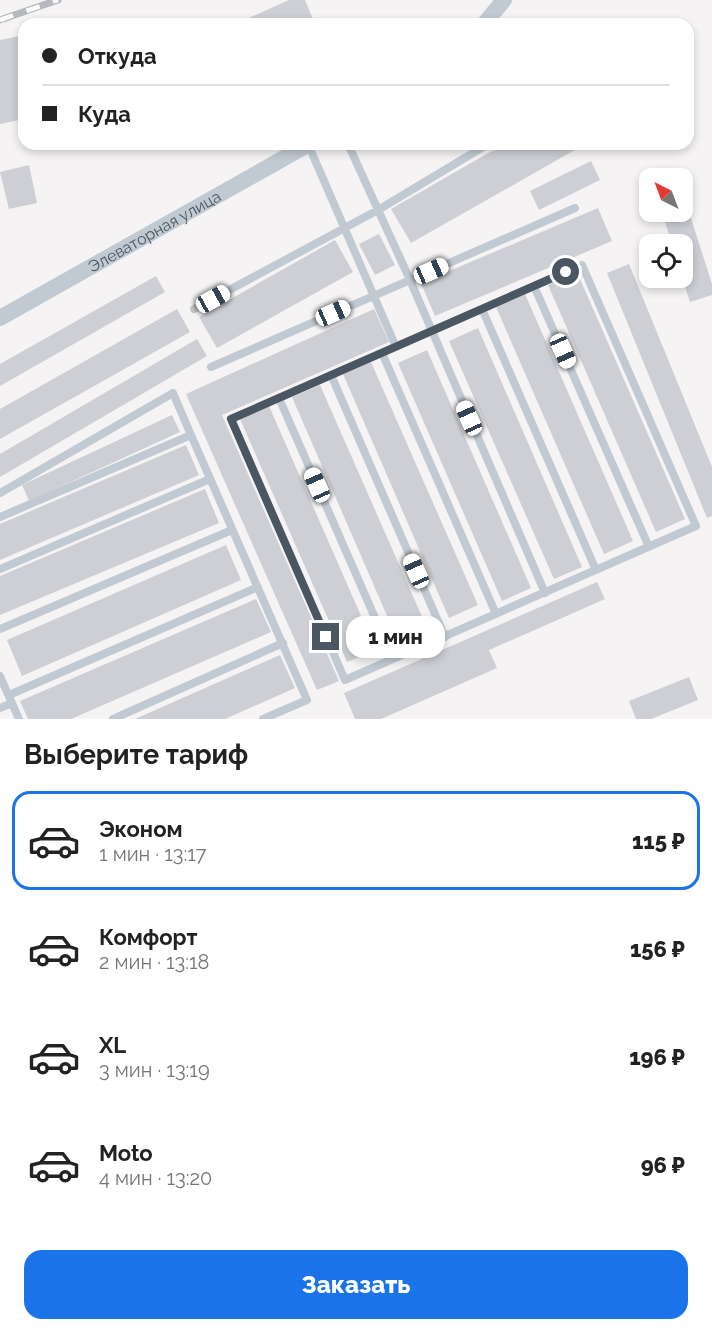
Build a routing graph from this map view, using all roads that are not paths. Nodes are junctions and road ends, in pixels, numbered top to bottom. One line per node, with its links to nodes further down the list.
1 (504, 0): 2 (street)
2 (489, 18)
3 (298, 150): 15 (street, Элеваторная улица)
4 (312, 150): 9 (lane)
5 (351, 150): 8 (lane)
6 (478, 150): 8 (lane)
7 (575, 208): 10 (lane)
8 (378, 210): 9 (lane); 10 (lane)
9 (344, 227): 12 (lane); 13 (lane)
10 (410, 280): 12 (lane); 16 (lane)
11 (534, 286): 14 (lane); 27 (lane); 27 (lane)
12 (374, 295): 17 (lane); 19 (lane)
13 (194, 309)
14 (482, 309): 16 (lane); 29 (lane)
15 (0, 318)
16 (431, 331): 17 (lane); 31 (lane)
17 (396, 347): 18 (lane)
18 (382, 353): 20 (lane); 32 (lane)
19 (211, 367)
20 (331, 375): 21 (lane); 34 (lane)
21 (279, 398): 36 (lane); 36 (lane)
22 (191, 435): 23 (lane); 24 (lane); 25 (lane)
23 (210, 479): 26 (lane); 28 (lane)
24 (0, 493)
25 (0, 517)
26 (232, 530): 30 (lane); 33 (lane)
27 (649, 547): 29 (lane)
28 (0, 569)
29 (596, 570): 31 (lane)
30 (258, 586): 35 (lane); 38 (lane)
31 (545, 592): 32 (lane)
32 (496, 614): 34 (lane)
33 (0, 629)
34 (445, 637): 36 (lane)
35 (283, 643): 41 (lane); 42 (lane)
36 (393, 659)
37 (0, 676): 38 (lane)
38 (10, 699): 39 (lane); 40 (lane)
39 (0, 708)
40 (19, 719)
41 (112, 719)
42 (263, 719)

